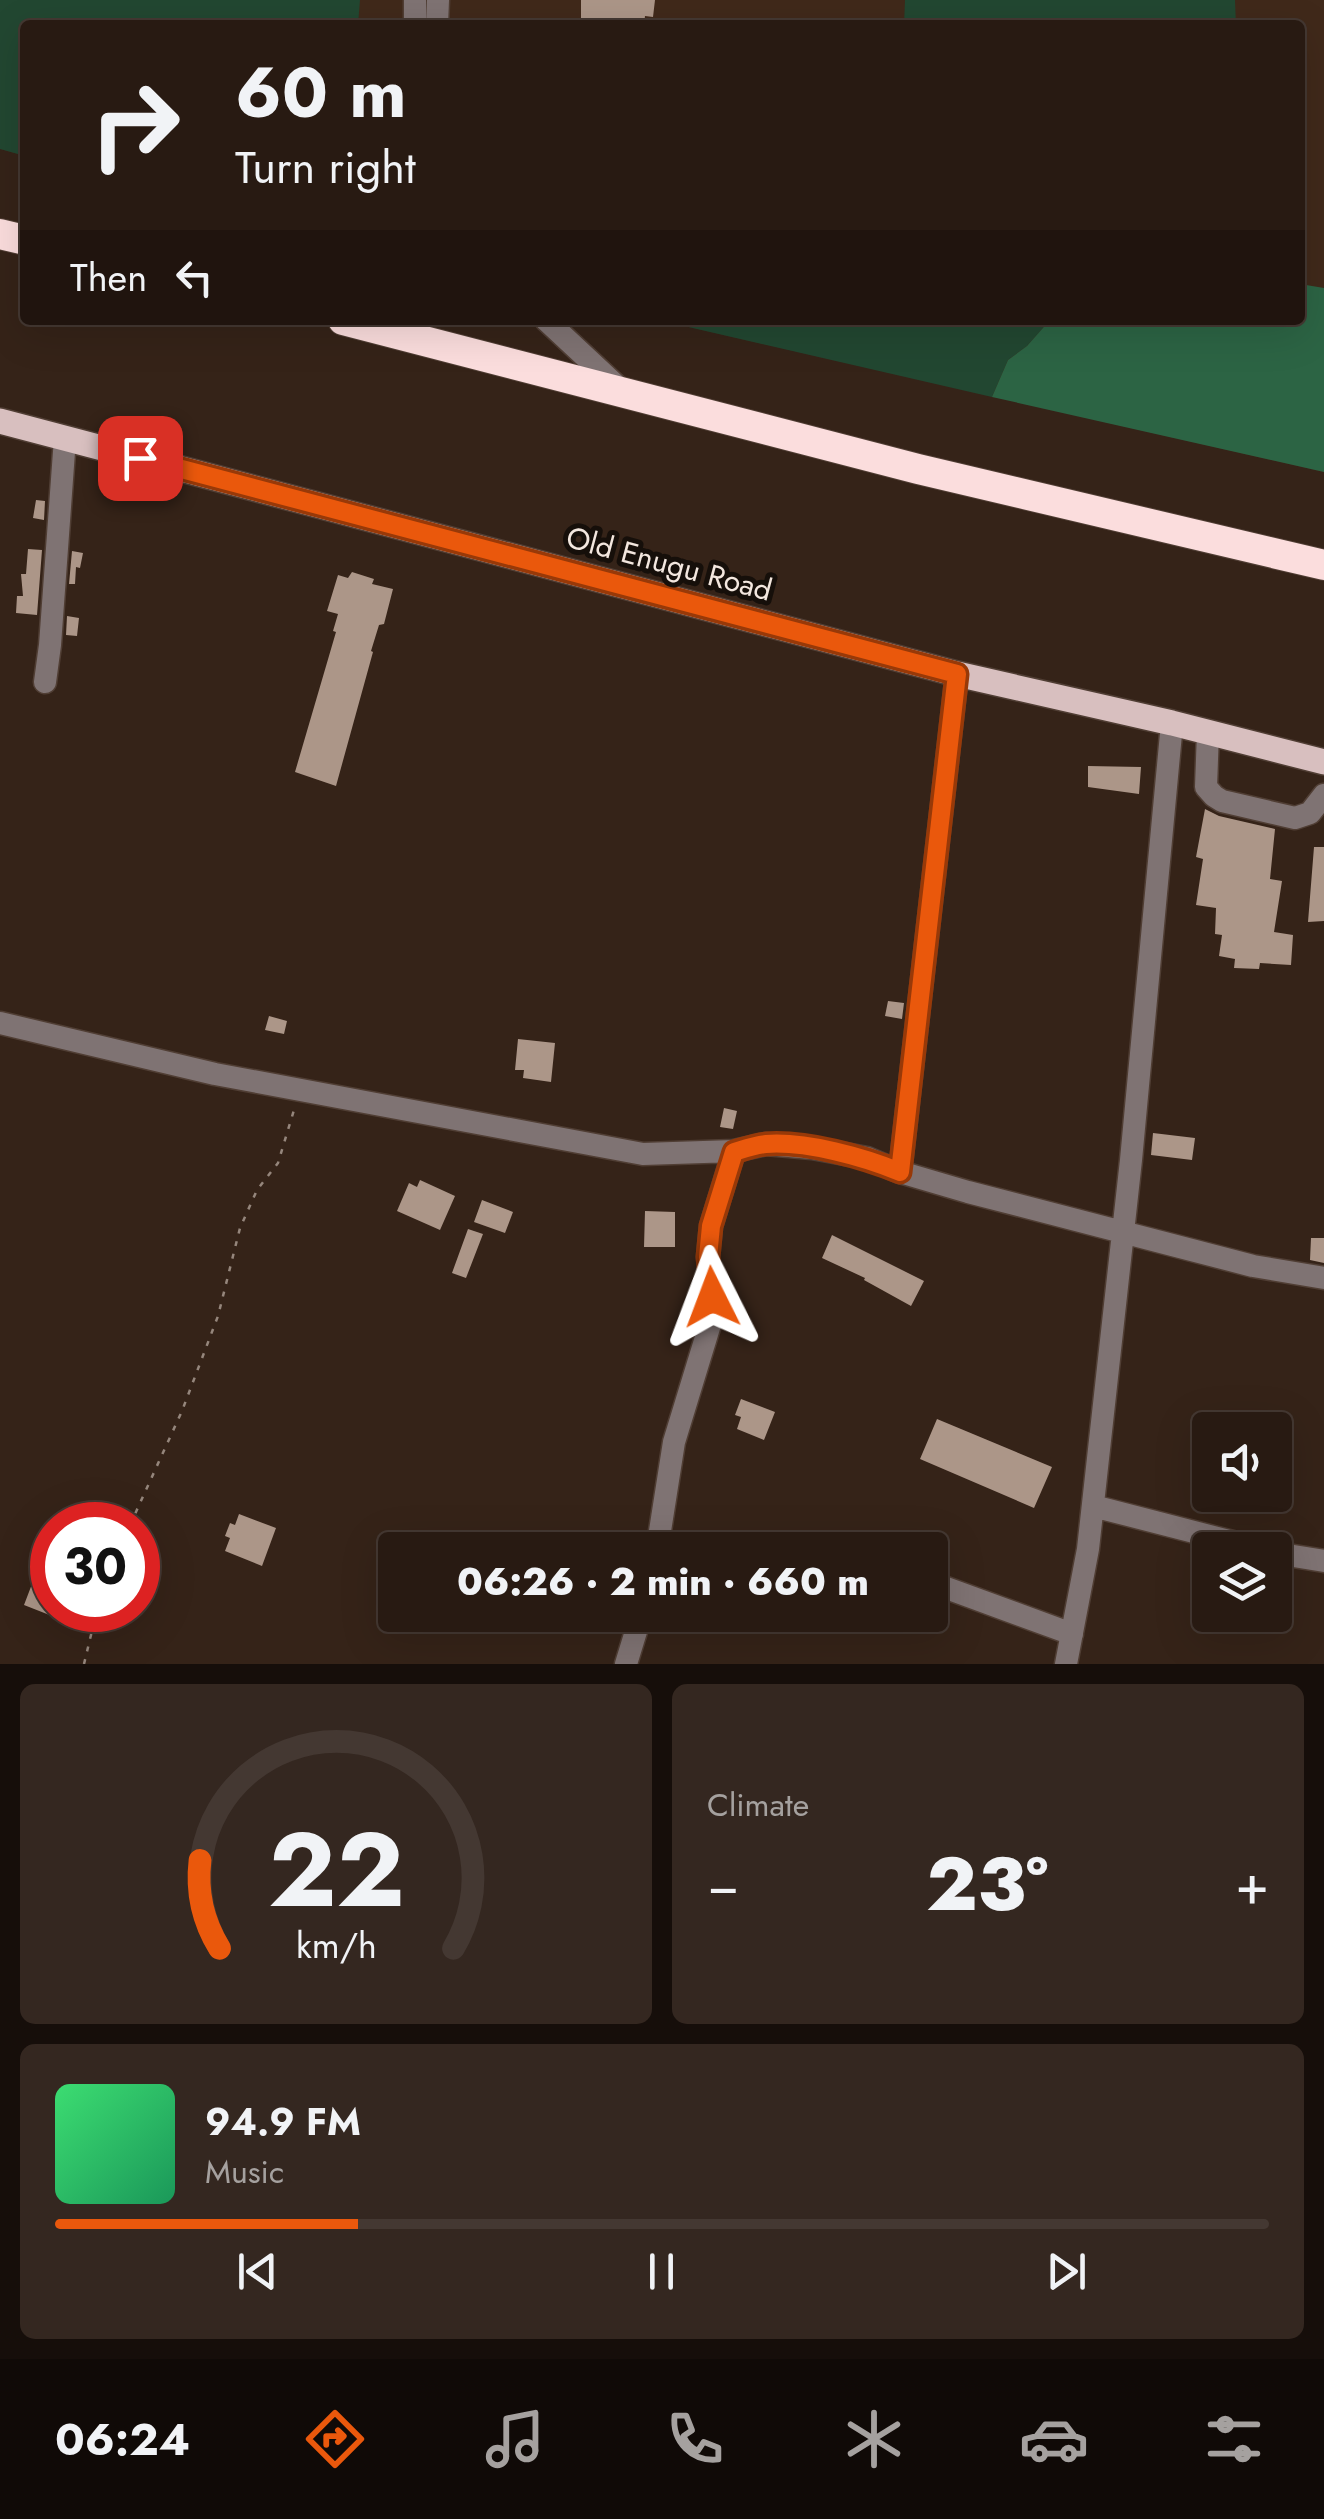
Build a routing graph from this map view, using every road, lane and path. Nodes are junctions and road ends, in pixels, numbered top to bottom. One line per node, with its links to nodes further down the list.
1 (362, 325): 3 (highway)
2 (551, 325): 3 (street)
3 (622, 392): 6 (highway)
4 (0, 422): 5 (main road, Old Enugu Road)
5 (65, 438): 7 (main road, Old Enugu Road); 8 (street)
6 (1324, 565)
7 (957, 674): 9 (main road, Old Enugu Road); 16 (street)
8 (45, 682)
9 (1172, 723): 10 (main road, Old Enugu Road); 17 (street)
10 (1208, 732): 11 (main road, Old Enugu Road); 12 (street)
11 (1324, 762)
12 (1324, 795)
13 (0, 1023): 14 (street)
14 (292, 1088): 15 (street); 19 (path)
15 (734, 1152): 16 (street); 21 (street)
16 (900, 1172): 17 (street)
17 (1121, 1230): 18 (street); 20 (street)
18 (1324, 1278)
19 (140, 1502)
20 (1093, 1506): 22 (street); 28 (street)
21 (661, 1532)
22 (1194, 1532)
23 (1292, 1556): 24 (street)
24 (1324, 1561)
25 (948, 1589): 28 (street)
26 (92, 1632): 29 (path)
27 (636, 1632): 30 (street)
28 (1072, 1634): 31 (street)
29 (84, 1664)
30 (626, 1664)
31 (1066, 1664)

